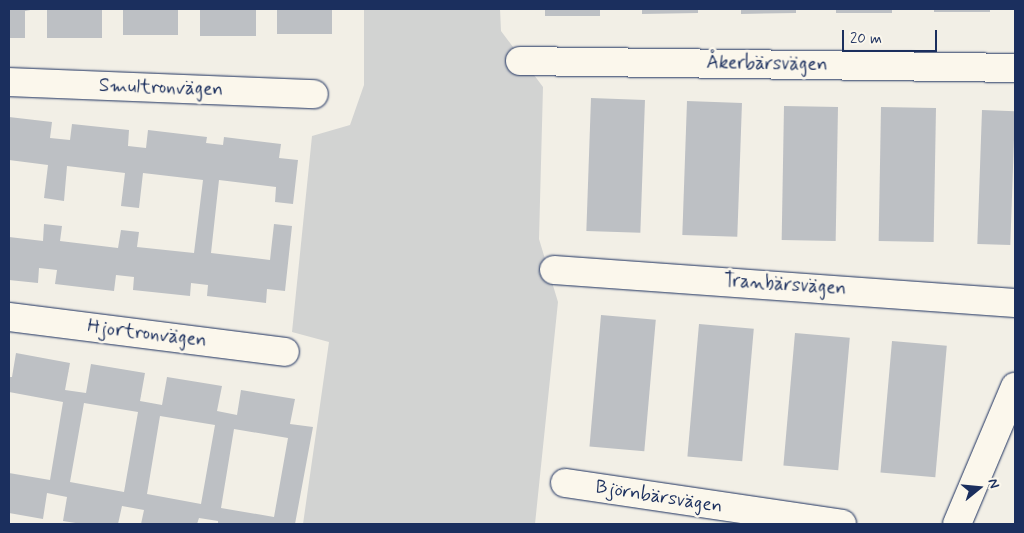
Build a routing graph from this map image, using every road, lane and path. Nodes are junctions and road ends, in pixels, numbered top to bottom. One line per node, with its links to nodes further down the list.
1 (520, 61): 2 (street, Åkerbärsvägen)
2 (1015, 68)
3 (9, 82): 4 (street, Smultronvägen)
4 (314, 94)
5 (554, 270): 6 (street, Tranbärsvägen)
6 (1015, 303)
7 (9, 317): 8 (street, Hjortronvägen)
8 (284, 352)
9 (1015, 387): 12 (street)
10 (564, 482): 11 (street, Björnbärsvägen)
11 (842, 524)
12 (957, 524)

